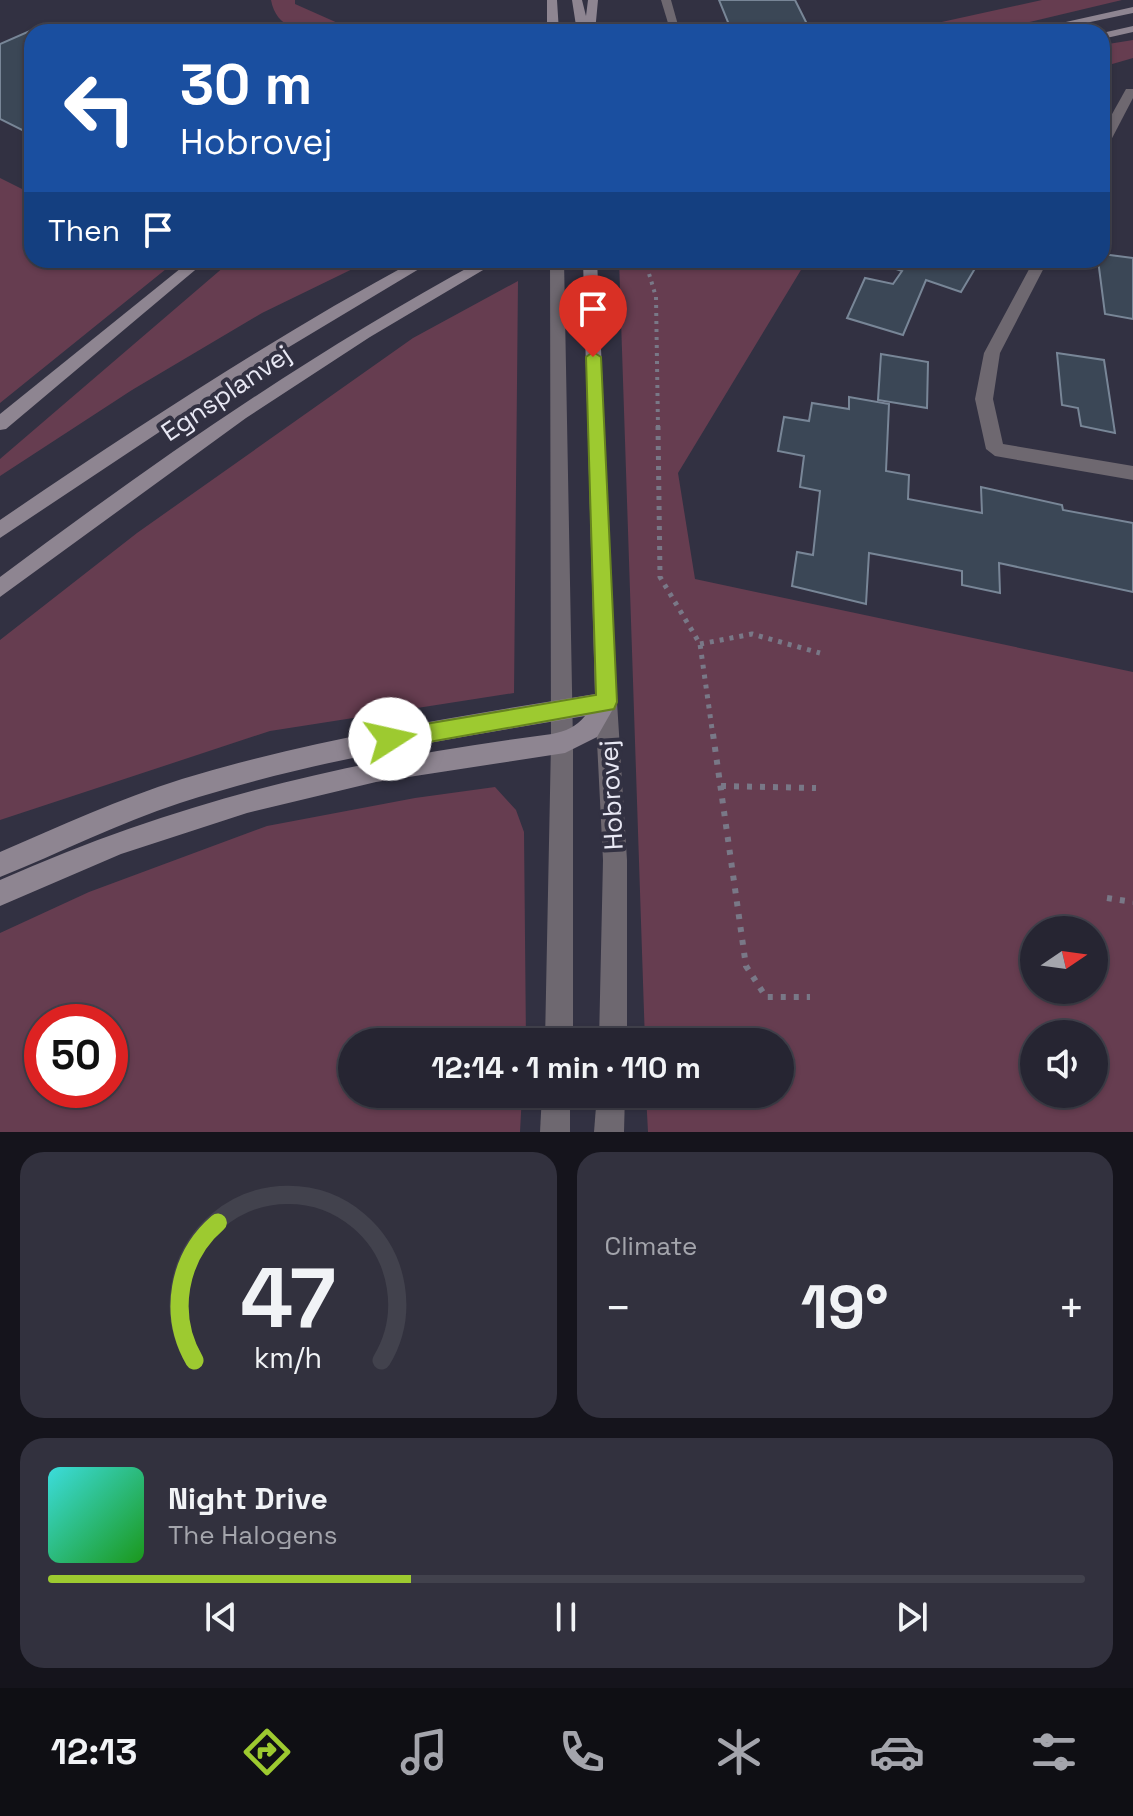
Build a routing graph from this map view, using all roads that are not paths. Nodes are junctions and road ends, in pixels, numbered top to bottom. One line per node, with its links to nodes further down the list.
1 (552, 0): 7 (main road)
2 (577, 0): 8 (main road)
3 (593, 0): 9 (main road)
4 (666, 0): 6 (street)
5 (1133, 10): 10 (main road)
6 (674, 23)
7 (553, 24)
8 (582, 24)
9 (590, 24)
10 (1066, 24)
11 (1133, 29): 12 (main road)
12 (1110, 34)
13 (1130, 92): 14 (street)
14 (1110, 129)
15 (190, 268): 21 (main road)
16 (413, 268): 23 (main road, Egnsplanvej)
17 (479, 268): 24 (main road, Egnsplanvej)
18 (590, 268): 25 (main road, Hobrovej)
19 (1037, 268): 22 (street)
20 (557, 269): 26 (street, Hobrovej)
21 (0, 424)
22 (1133, 473)
23 (0, 530)
24 (0, 588)
25 (606, 702): 26 (main road); 27 (main road); 31 (street, Hobrovej)
26 (562, 710): 27 (street, Hobrovej); 28 (main road)
27 (562, 743): 29 (main road); 30 (street, Hobrovej)
28 (0, 865)
29 (0, 893)
30 (559, 1028)
31 (613, 1028)
32 (556, 1108): 34 (street)
33 (610, 1108): 35 (street)
34 (555, 1132)
35 (609, 1132)

